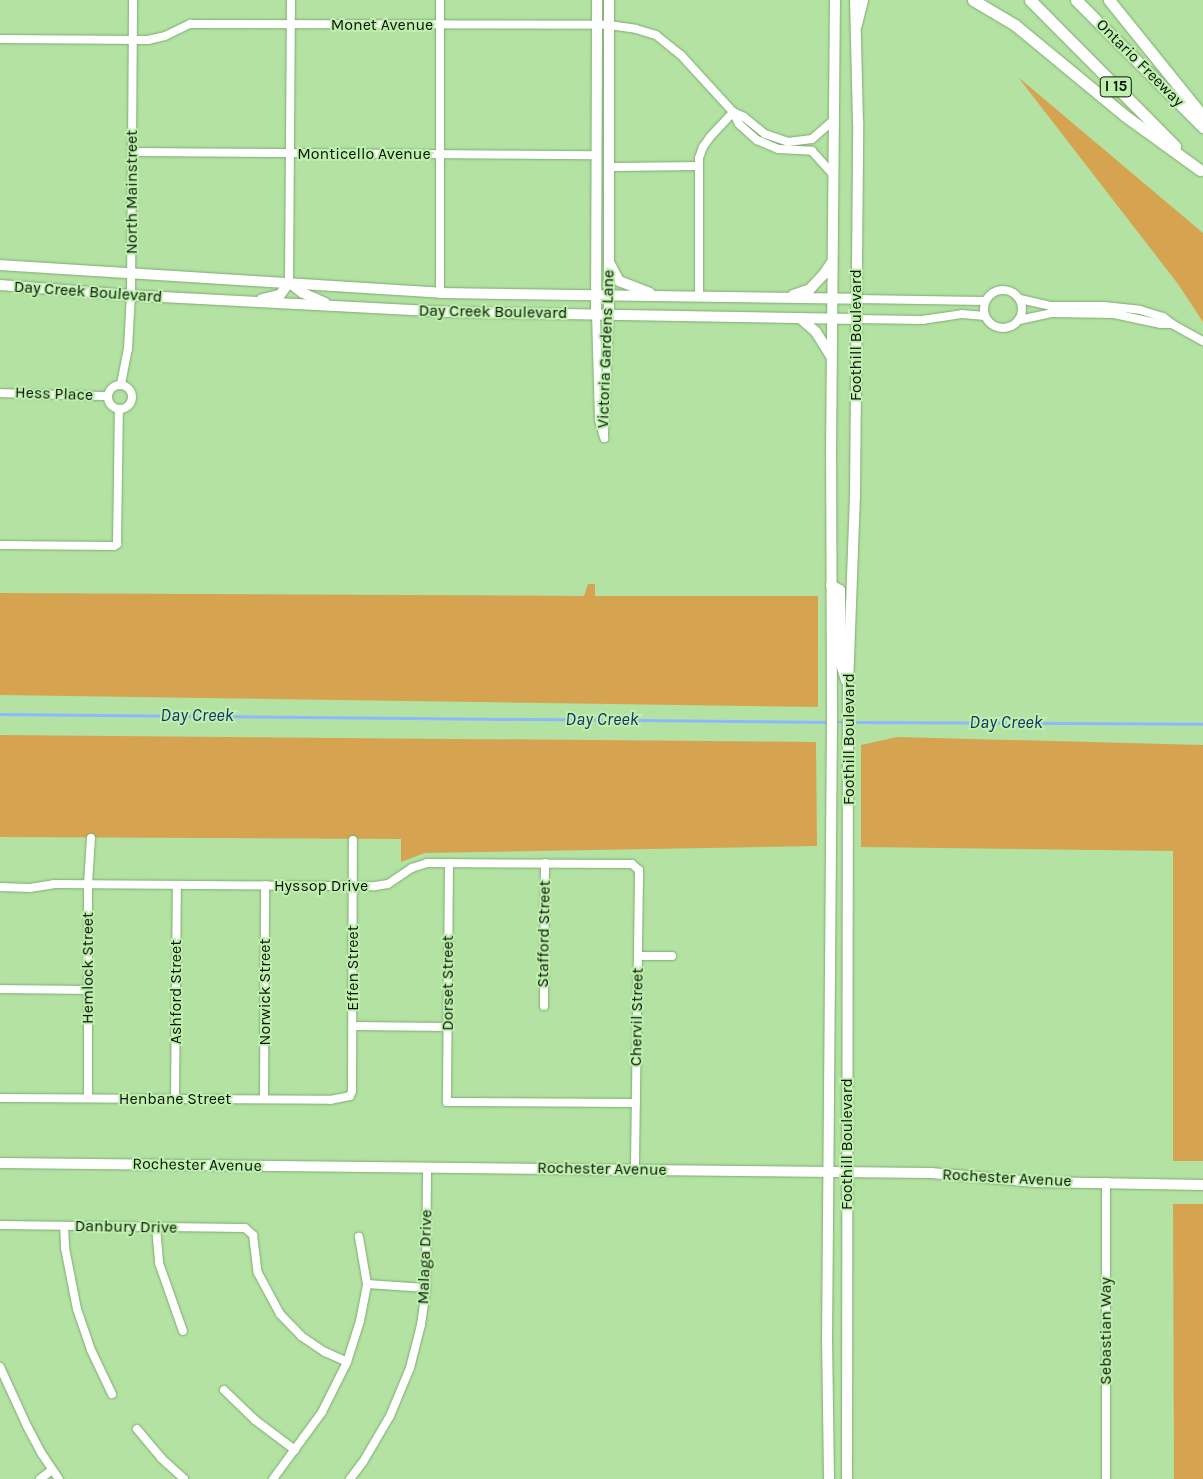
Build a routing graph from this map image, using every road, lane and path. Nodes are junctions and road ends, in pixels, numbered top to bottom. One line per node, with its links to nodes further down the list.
1 (133, 0): 19 (street, North Mainstreet)
2 (291, 0): 13 (street)
3 (440, 0): 15 (street)
4 (597, 0): 16 (main road, Victoria Gardens Lane)
5 (609, 0): 17 (main road, Victoria Gardens Lane)
6 (835, 0): 22 (main road, Foothill Boulevard)
7 (855, 0): 14 (main road, Foothill Boulevard)
8 (862, 0): 14 (highway)
9 (973, 0): 30 (highway)
10 (1030, 0): 30 (highway, Ontario Freeway / I 15)
11 (1076, 0): 23 (highway, Ontario Freeway / I 15)
12 (1109, 0): 21 (highway)
13 (291, 24): 15 (street, Monet Avenue); 19 (street, Monet Avenue); 25 (street)
14 (856, 24): 47 (main road, Foothill Boulevard)
15 (440, 25): 16 (street, Monet Avenue); 26 (street)
16 (596, 25): 17 (street, Monet Avenue); 27 (main road, Victoria Gardens Lane)
17 (609, 25): 20 (street, Monet Avenue); 29 (main road, Victoria Gardens Lane)
18 (0, 39): 19 (street, Monet Avenue)
19 (133, 40): 24 (street, North Mainstreet)
20 (733, 112): 22 (street, Monet Avenue); 28 (street); 31 (street, Monet Avenue)
21 (1203, 120)
22 (833, 121): 31 (main road, Foothill Boulevard)
23 (1203, 127)
24 (132, 152): 25 (street, Monticello Avenue); 35 (street, North Mainstreet)
25 (290, 153): 26 (street, Monticello Avenue); 36 (street)
26 (439, 154): 27 (street, Monticello Avenue); 38 (street)
27 (596, 155): 40 (main road, Victoria Gardens Lane)
28 (699, 166): 29 (street); 43 (street)
29 (609, 167): 32 (main road, Victoria Gardens Lane)
30 (1201, 172)
31 (833, 174): 33 (main road, Foothill Boulevard)
32 (609, 261): 41 (main road, Victoria Gardens Lane); 42 (main road)
33 (832, 262): 44 (main road); 45 (main road, Foothill Boulevard)
34 (0, 265): 35 (main road, Day Creek Boulevard)
35 (131, 274): 36 (main road, Day Creek Boulevard); 39 (street, North Mainstreet)
36 (289, 282): 38 (main road, Day Creek Boulevard); 49 (main road); 50 (main road)
37 (0, 285): 39 (main road, Day Creek Boulevard)
38 (440, 293): 40 (main road, Day Creek Boulevard)
39 (131, 294): 49 (main road, Day Creek Boulevard); 61 (street, North Mainstreet)
40 (596, 295): 41 (main road, Day Creek Boulevard); 51 (main road, Victoria Gardens Lane)
41 (609, 295): 42 (main road, Day Creek Boulevard); 52 (main road, Victoria Gardens Lane)
42 (656, 295): 43 (main road, Day Creek Boulevard)
43 (700, 296): 44 (main road, Day Creek Boulevard)
44 (788, 297): 45 (main road, Day Creek Boulevard)
45 (832, 298): 47 (main road, Day Creek Boulevard); 55 (main road, Foothill Boulevard)
46 (1020, 298): 48 (street); 57 (street); 58 (street)
47 (856, 299): 48 (street, Day Creek Boulevard); 56 (main road, Foothill Boulevard)
48 (985, 301): 53 (street)
49 (249, 302): 50 (main road, Day Creek Boulevard)
50 (335, 306): 51 (main road, Day Creek Boulevard)
51 (596, 314): 52 (main road, Day Creek Boulevard); 52 (street, Victoria Gardens Lane)
52 (609, 314): 54 (main road, Day Creek Boulevard)
53 (985, 316): 56 (street, Day Creek Boulevard); 57 (street)
54 (800, 318): 55 (main road, Day Creek Boulevard); 60 (main road)
55 (832, 319): 56 (main road, Day Creek Boulevard); 60 (main road, Foothill Boulevard)
56 (856, 319): 67 (main road, Foothill Boulevard)
57 (1019, 320): 58 (street)
58 (1172, 324): 59 (street)
59 (1203, 341)
60 (832, 358): 66 (main road, Foothill Boulevard)
61 (121, 384): 63 (street); 64 (street)
62 (0, 393): 63 (street, Hess Place)
63 (108, 396): 64 (street)
64 (119, 409): 65 (street)
65 (0, 545)
66 (831, 586): 67 (main road); 94 (main road, Foothill Boulevard)
67 (848, 686): 95 (main road, Foothill Boulevard)
68 (91, 838): 73 (street, Hemlock Street)
69 (353, 840): 76 (street, Effen Street)
70 (545, 863): 71 (street, Hyssop Drive); 72 (street, Hyssop Drive); 82 (street, Stafford Street)
71 (449, 864): 76 (street, Hyssop Drive); 84 (street, Dorset Street)
72 (636, 866): 78 (street, Chervil Street)
73 (88, 884): 74 (street, Hyssop Drive); 77 (street, Hyssop Drive); 81 (street, Hemlock Street)
74 (177, 885): 75 (street, Hyssop Drive); 88 (street, Ashford Street)
75 (265, 885): 76 (street, Hyssop Drive); 89 (street, Norwick Street)
76 (354, 886): 83 (street, Effen Street)
77 (0, 887)
78 (638, 956): 79 (street); 90 (street, Chervil Street)
79 (672, 956)
80 (0, 989): 81 (street)
81 (89, 990): 87 (street, Hemlock Street)
82 (544, 1006)
83 (353, 1026): 84 (street); 85 (street, Effen Street)
84 (448, 1027): 90 (street, Dorset Street)
85 (350, 1096): 89 (street, Henbane Street)
86 (0, 1098): 87 (street, Henbane Street)
87 (88, 1098): 88 (street, Henbane Street)
88 (175, 1098): 89 (street, Henbane Street)
89 (264, 1099)
90 (636, 1103): 93 (street, Chervil Street)
91 (0, 1163): 92 (main road, Rochester Avenue)
92 (426, 1167): 93 (main road, Rochester Avenue); 103 (street, Malaga Drive)
93 (635, 1169): 94 (main road, Rochester Avenue)
94 (828, 1172): 95 (main road, Rochester Avenue); 117 (main road, Foothill Boulevard)
95 (847, 1172): 96 (main road, Rochester Avenue); 118 (main road, Foothill Boulevard)
96 (1106, 1182): 97 (main road, Rochester Avenue); 119 (street, Sebastian Way)
97 (1203, 1185)
98 (0, 1225): 99 (street, Danbury Drive)
99 (64, 1226): 100 (street, Danbury Drive); 108 (street)
100 (156, 1227): 104 (street); 105 (street, Danbury Drive)
101 (359, 1237): 102 (street)
102 (366, 1284): 103 (street); 105 (street)
103 (426, 1288): 116 (street, Malaga Drive)
104 (184, 1331)
105 (348, 1362): 110 (street)
106 (0, 1367): 111 (street)
107 (224, 1390): 110 (street)
108 (112, 1394)
109 (136, 1429): 114 (street)
110 (295, 1450): 115 (street)
111 (52, 1470): 112 (street); 113 (street)
112 (40, 1479)
113 (59, 1479)
114 (184, 1479)
115 (273, 1479)
116 (350, 1479)
117 (829, 1479)
118 (848, 1479)
119 (1106, 1479)

